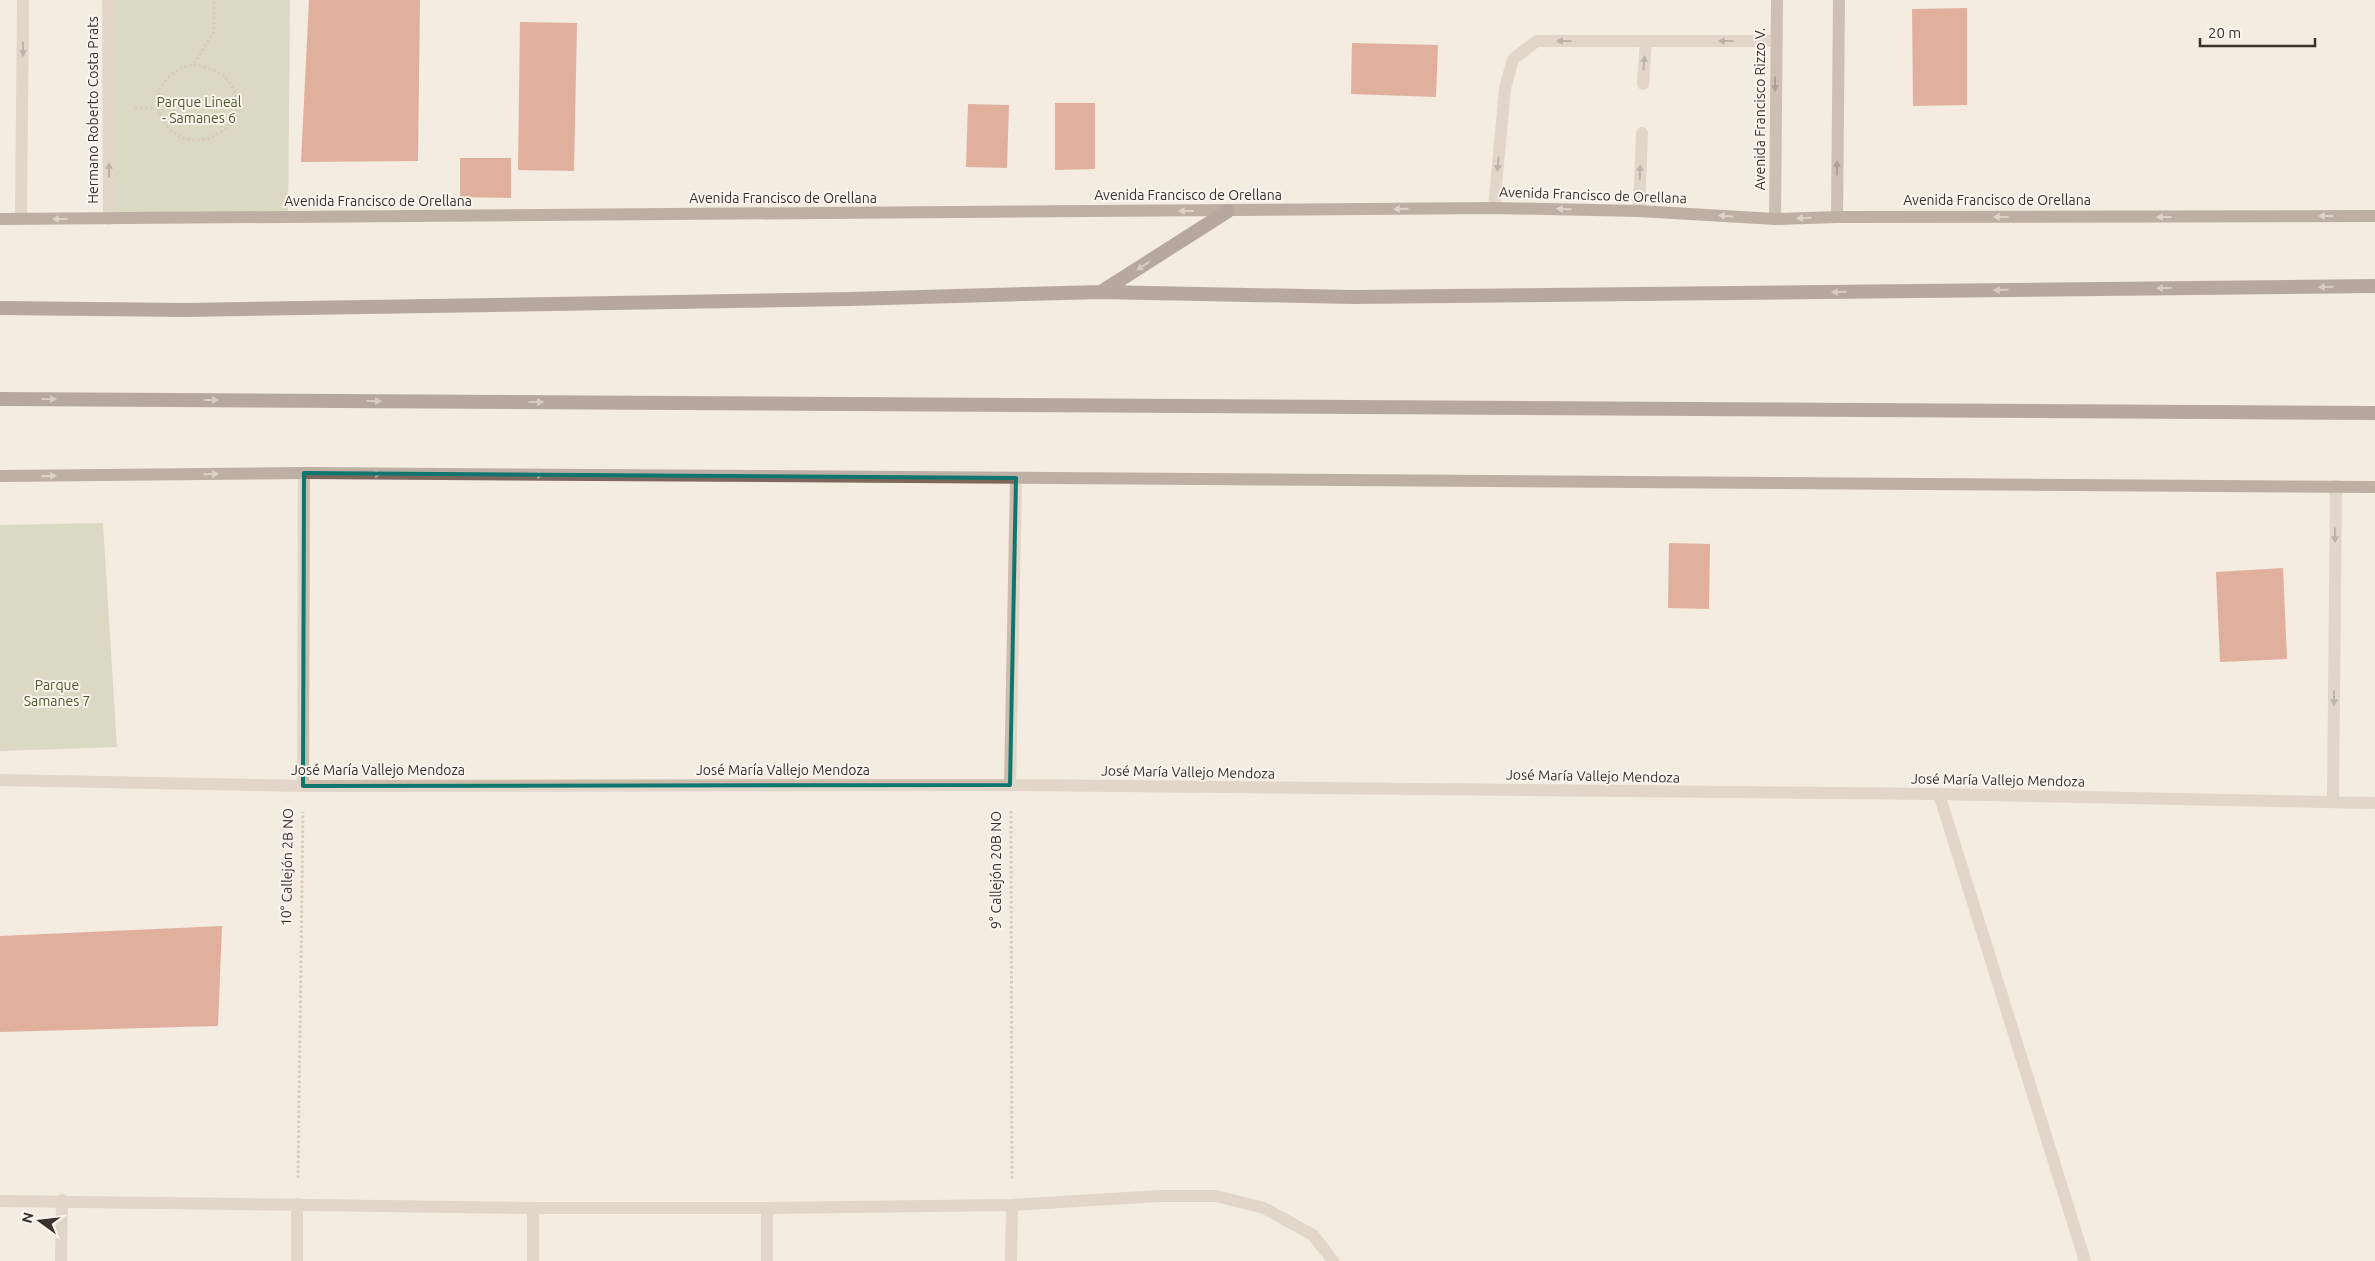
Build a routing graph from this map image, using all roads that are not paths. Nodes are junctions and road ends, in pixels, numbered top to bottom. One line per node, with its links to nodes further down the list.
1 (23, 0): 15 (street, one-way to 15)
2 (108, 0): 16 (street, Hermano Roberto Costa Prats, one-way to 2)
3 (1777, 0): 6 (main road, Avenida Francisco Rizzo V.)
4 (1840, 0): 13 (main road, one-way to 4)
5 (1646, 41): 6 (street, one-way to 5); 7 (street, one-way to 5); 9 (street, one-way to 9)
6 (1775, 41): 17 (main road, Avenida Francisco Rizzo V., one-way to 17)
7 (1643, 84)
8 (1642, 133): 11 (street, one-way to 8)
9 (1494, 208): 10 (main road, Avenida Francisco de Orellana, one-way to 10); 11 (main road, Avenida Francisco de Orellana, one-way to 9)
10 (1228, 211): 16 (main road, Avenida Francisco de Orellana, one-way to 16); 19 (highway, one-way to 19)
11 (1639, 211): 17 (main road, Avenida Francisco de Orellana, one-way to 11)
12 (2375, 216): 13 (main road, Avenida Francisco de Orellana, one-way to 13)
13 (1837, 217): 17 (main road, Avenida Francisco de Orellana, one-way to 17)
14 (0, 219): 15 (main road, Avenida Francisco de Orellana)
15 (21, 219): 16 (main road, Avenida Francisco de Orellana, one-way to 15)
16 (109, 219)
17 (1775, 219)
18 (2375, 286): 19 (highway, one-way to 19)
19 (1102, 292): 20 (highway)
20 (0, 308)
21 (0, 399): 22 (highway, one-way to 22)
22 (2375, 413)
23 (304, 473): 24 (main road, one-way to 23); 25 (main road, one-way to 25); 30 (street)
24 (0, 476)
25 (1016, 478): 26 (main road); 29 (street)
26 (2336, 486): 27 (main road); 32 (street, one-way to 32)
27 (2375, 487)
28 (0, 780): 30 (street, José María Vallejo Mendoza)
29 (1010, 785): 30 (street, José María Vallejo Mendoza); 31 (street, José María Vallejo Mendoza)
30 (303, 786)
31 (1939, 794): 32 (street, José María Vallejo Mendoza); 46 (street)
32 (2333, 802): 33 (street, José María Vallejo Mendoza)
33 (2375, 803)
34 (62, 1200): 35 (street); 36 (street); 40 (street)
35 (0, 1201)
36 (298, 1204): 38 (street); 41 (street)
37 (1012, 1206): 39 (street); 44 (street); 45 (street)
38 (533, 1208): 39 (street); 42 (street)
39 (767, 1208): 43 (street)
40 (61, 1261)
41 (297, 1261)
42 (533, 1261)
43 (768, 1261)
44 (1011, 1261)
45 (1333, 1261)
46 (2085, 1261)

